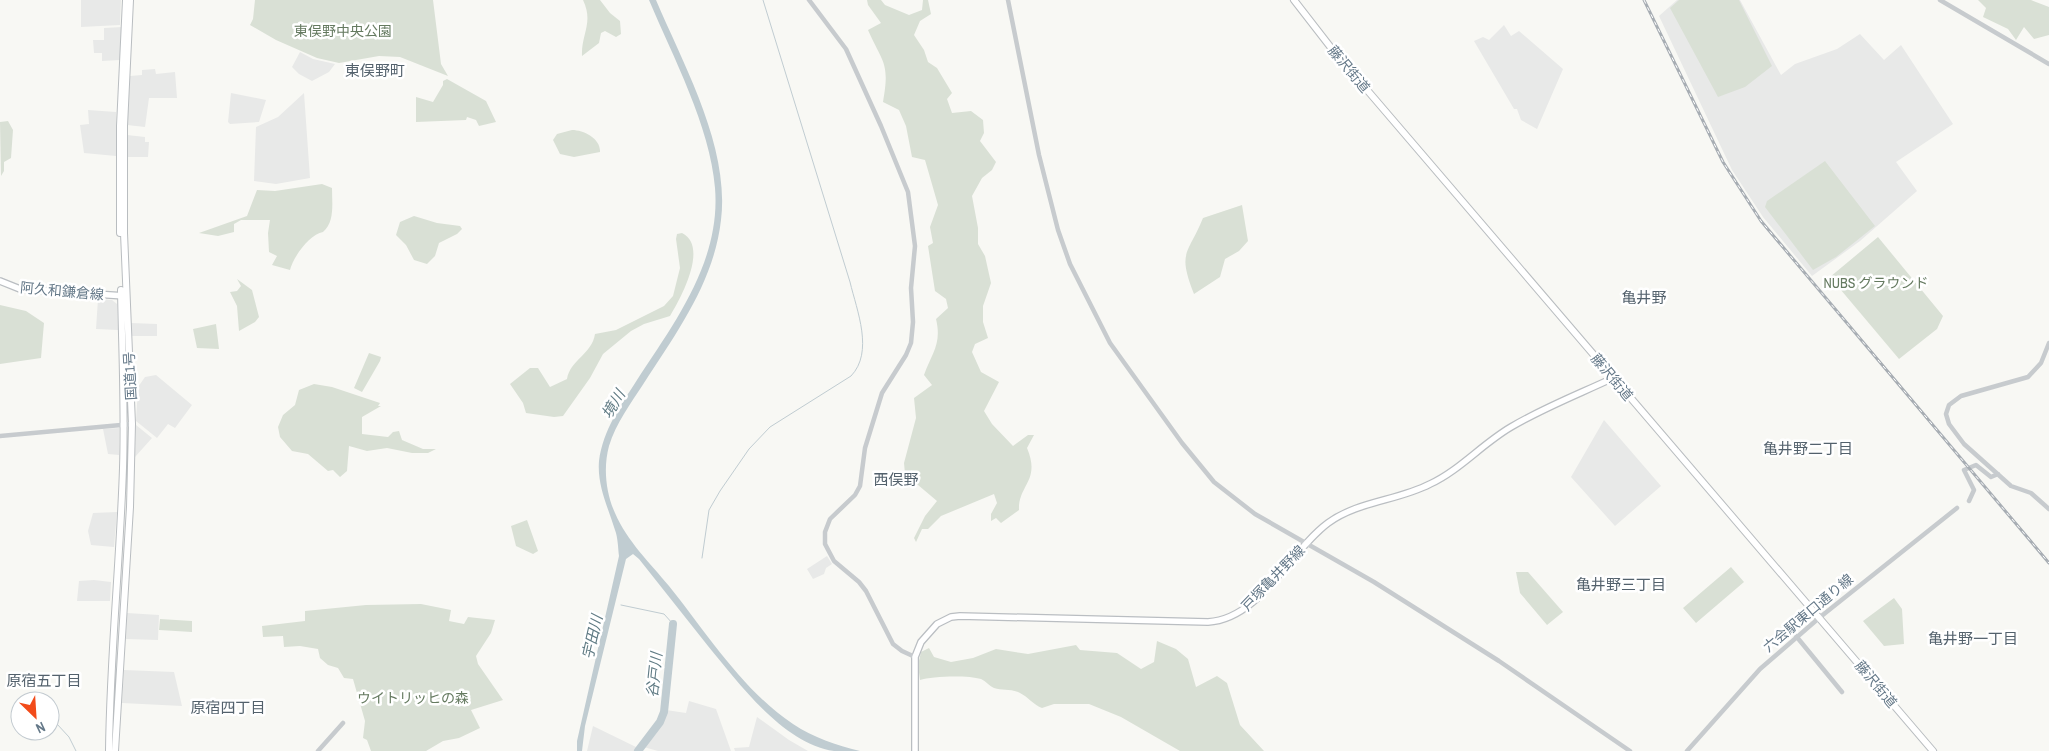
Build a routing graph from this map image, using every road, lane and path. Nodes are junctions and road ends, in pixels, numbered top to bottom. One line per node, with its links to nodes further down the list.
1 (126, 0): 9 (highway, 国道1号)
2 (130, 0): 9 (highway, 国道1号)
3 (809, 0): 22 (street)
4 (1008, 0): 19 (street)
5 (1294, 0): 11 (highway, 藤沢街道)
6 (1940, 0): 7 (street)
7 (2049, 64)
8 (0, 280): 9 (main road, 阿久和鎌倉線)
9 (123, 296): 12 (highway, 国道1号); 13 (highway, 国道1号)
10 (2049, 343): 15 (street)
11 (1613, 378): 19 (main road, 戸塚亀井野線); 20 (highway, 藤沢街道)
12 (124, 424): 13 (street); 14 (street); 25 (highway, 国道1号)
13 (132, 424): 26 (highway, 国道1号)
14 (0, 436)
15 (1998, 474): 16 (street); 18 (street)
16 (1969, 501)
17 (1958, 508): 20 (street, 六会駅東口通り線)
18 (2049, 508)
19 (1307, 543): 22 (main road, 戸塚亀井野線); 29 (street)
20 (1818, 618): 21 (street, 六会駅東口通り線); 31 (highway, 藤沢街道)
21 (1796, 636): 23 (street); 30 (street, 六会駅東口通り線)
22 (915, 657): 28 (main road, 戸塚亀井野線)
23 (1842, 692)
24 (343, 723): 27 (street)
25 (108, 751)
26 (116, 751)
27 (318, 751)
28 (915, 751)
29 (1630, 751)
30 (1687, 751)
31 (1933, 751)

